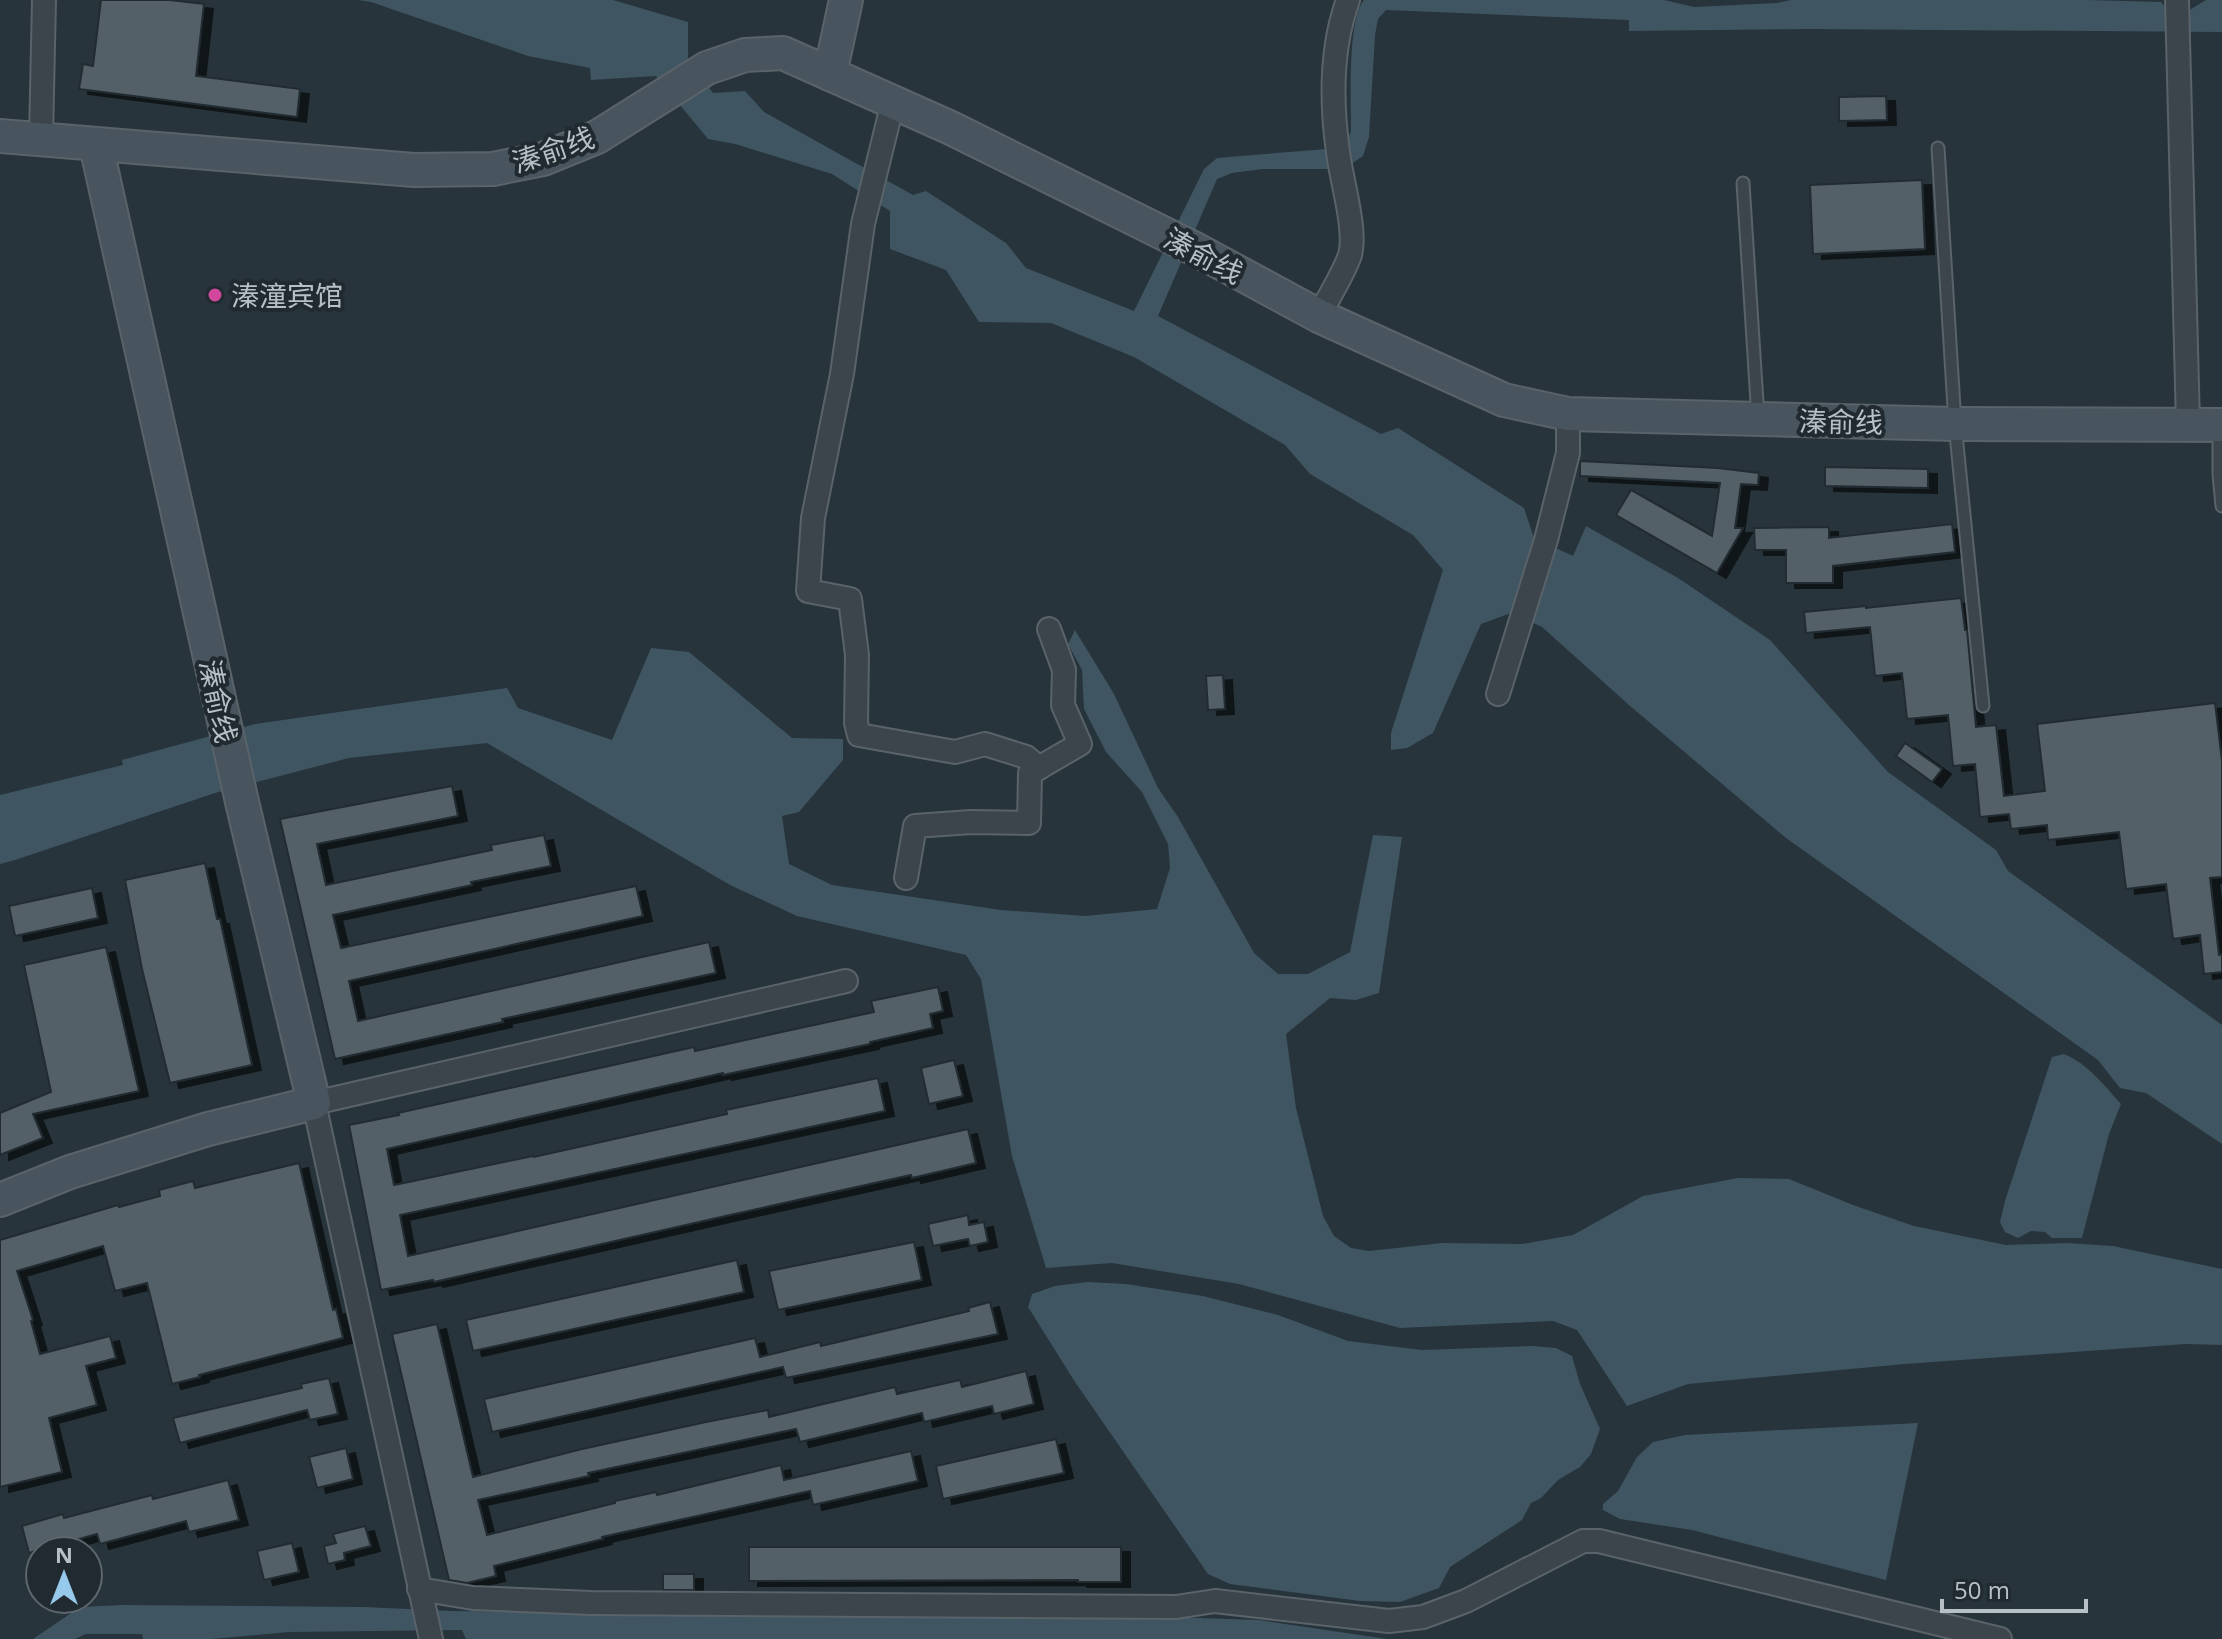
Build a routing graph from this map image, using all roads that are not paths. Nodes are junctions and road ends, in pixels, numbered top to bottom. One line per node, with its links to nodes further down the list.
1 (44, 0): 8 (street)
2 (846, 0): 5 (main road)
3 (1348, 0): 12 (street)
4 (2177, 0): 16 (street)
5 (830, 74): 6 (main road, 溱俞线); 9 (main road, 溱俞线)
6 (893, 102): 12 (main road, 溱俞线); 21 (street)
7 (0, 136): 8 (main road)
8 (41, 138): 9 (main road)
9 (96, 145): 24 (main road, 溱俞线)
10 (1938, 148): 15 (lane)
11 (1743, 183): 14 (lane)
12 (1319, 316): 13 (main road, 溱俞线)
13 (1568, 414): 14 (main road, 溱俞线); 19 (street)
14 (1758, 419): 15 (main road, 溱俞线)
15 (1955, 424): 16 (main road, 溱俞线); 20 (lane)
16 (2209, 425): 17 (lane)
17 (2222, 506)
18 (1049, 629): 21 (street)
19 (1498, 694)
20 (1983, 706)
21 (1039, 768): 22 (street)
22 (906, 878)
23 (846, 981): 24 (street)
24 (314, 1103): 25 (main road); 26 (street)
25 (0, 1200)
26 (421, 1596): 27 (street); 28 (street)
27 (1963, 1634): 29 (street)
28 (431, 1638)
29 (2000, 1639)

